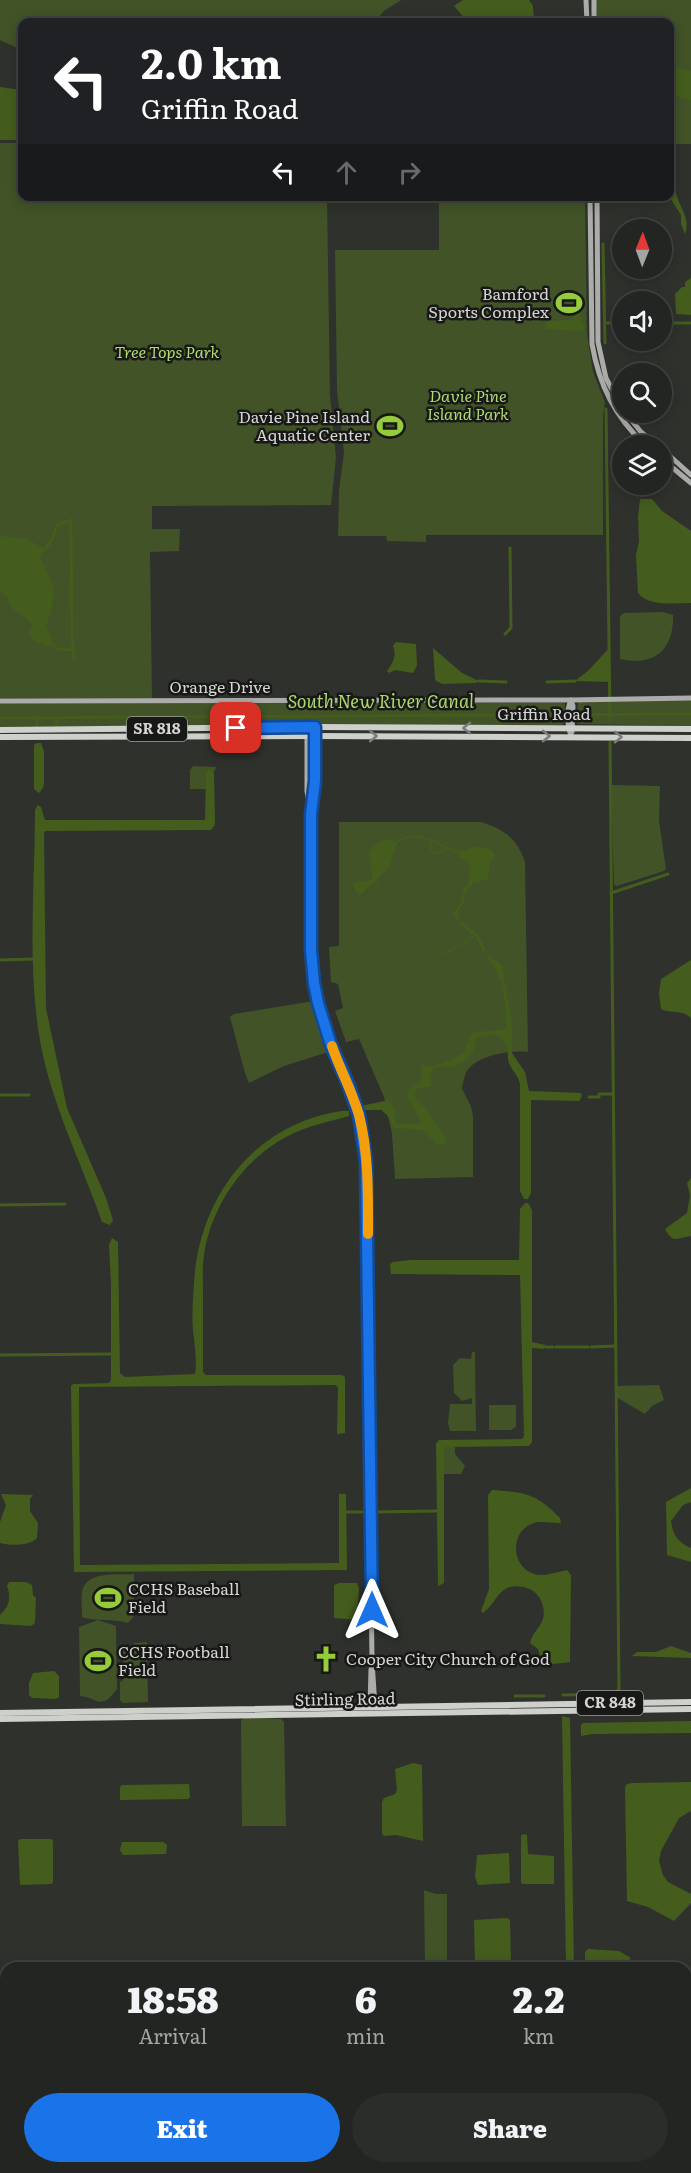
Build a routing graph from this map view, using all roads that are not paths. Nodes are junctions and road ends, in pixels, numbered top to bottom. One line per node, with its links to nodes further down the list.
1 (586, 0): 3 (street)
2 (594, 0): 4 (street)
3 (587, 18)
4 (594, 18)
5 (590, 201): 7 (street)
6 (597, 201): 7 (street)
7 (598, 360): 8 (street); 10 (street)
8 (612, 392)
9 (634, 423): 11 (street)
10 (635, 435)
11 (644, 435)
12 (672, 458): 14 (street)
13 (672, 467): 15 (street)
14 (691, 475)
15 (691, 483)
16 (691, 698): 18 (street, Orange Drive)
17 (0, 701): 18 (street, Orange Drive)
18 (570, 704): 19 (street)
19 (570, 725): 20 (main road, Griffin Road / SR 818, one-way to 20); 24 (main road, Griffin Road / SR 818); 29 (street)
20 (311, 727): 21 (main road, Griffin Road / SR 818); 27 (street); 28 (street)
21 (207, 728): 23 (main road, Griffin Road / SR 818); 26 (main road)
22 (65, 729): 23 (main road, Griffin Road / SR 818); 25 (main road, Griffin Road / SR 818); 31 (main road)
23 (121, 729): 32 (main road)
24 (691, 729)
25 (0, 730)
26 (158, 736): 27 (main road, Griffin Road / SR 818); 32 (main road, Griffin Road / SR 818)
27 (307, 736): 28 (main road, Griffin Road / SR 818); 34 (street)
28 (315, 736): 29 (main road, Griffin Road / SR 818, one-way to 29); 34 (street)
29 (571, 736): 33 (main road, Griffin Road / SR 818, one-way to 33)
30 (0, 737): 31 (main road, Griffin Road / SR 818)
31 (13, 737): 32 (main road, Griffin Road / SR 818)
32 (74, 737)
33 (691, 738)
34 (311, 814): 36 (street)
35 (688, 1705): 37 (main road, Stirling Road / CR 848)
36 (372, 1707): 37 (main road, Stirling Road / CR 848); 39 (main road, Stirling Road / CR 848)
37 (504, 1708): 39 (main road, Stirling Road / CR 848)
38 (0, 1713): 40 (main road, Stirling Road / CR 848)
39 (151, 1713): 40 (main road, Stirling Road / CR 848)
40 (71, 1714): 41 (main road, Stirling Road / CR 848)
41 (0, 1719)

